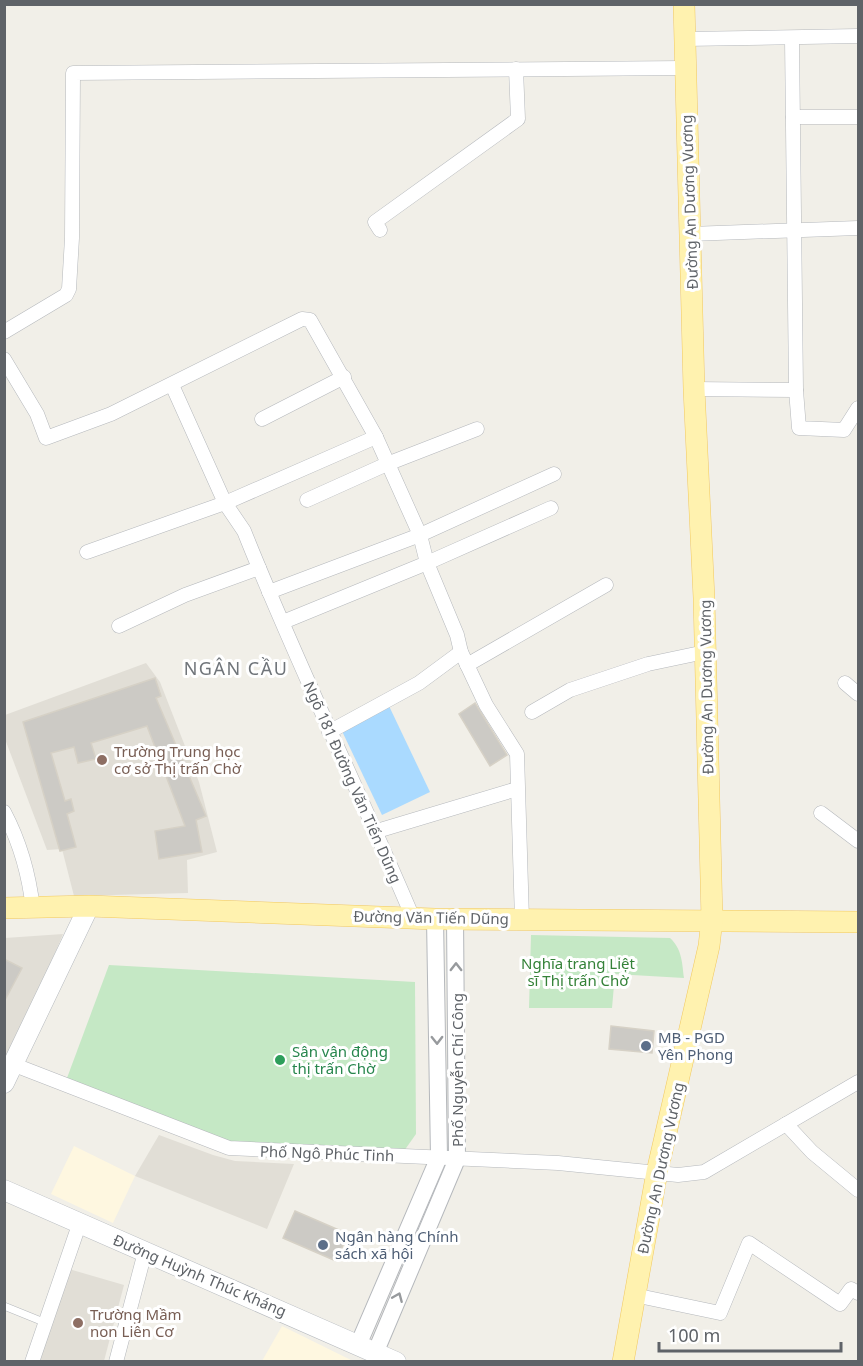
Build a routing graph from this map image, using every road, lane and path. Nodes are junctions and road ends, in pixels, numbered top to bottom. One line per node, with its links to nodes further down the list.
1 (684, 4): 3 (main road, Đường An Dương Vương)
2 (858, 36): 4 (street)
3 (684, 39): 4 (street); 5 (main road, Đường An Dương Vương)
4 (792, 39): 7 (street)
5 (684, 68): 6 (street); 12 (main road, Đường An Dương Vương)
6 (516, 69): 10 (street); 13 (street)
7 (793, 117): 8 (street); 11 (street)
8 (858, 117)
9 (858, 228): 11 (street)
10 (380, 230)
11 (795, 231): 12 (street); 18 (street)
12 (690, 234): 17 (main road, Đường An Dương Vương)
13 (4, 332)
14 (4, 359): 16 (street)
15 (344, 376): 16 (street); 20 (street); 22 (street)
16 (172, 385): 26 (street, Ngõ 181 Đường Văn Tiến Dũng)
17 (694, 389): 18 (street); 36 (main road, Đường An Dương Vương)
18 (796, 390): 19 (street)
19 (858, 408)
20 (262, 419)
21 (477, 429): 23 (street)
22 (376, 436): 23 (street); 26 (street)
23 (387, 464): 25 (street); 28 (street)
24 (554, 474): 28 (street)
25 (307, 500)
26 (225, 504): 29 (street); 31 (street, Ngõ 181 Đường Văn Tiến Dũng)
27 (550, 508): 30 (street)
28 (420, 535): 30 (street); 33 (street)
29 (87, 552)
30 (427, 564): 34 (street); 37 (street)
31 (259, 568): 33 (street, Ngõ 181 Đường Văn Tiến Dũng); 35 (street)
32 (606, 585): 37 (street)
33 (269, 592): 34 (street, Ngõ 181 Đường Văn Tiến Dũng)
34 (283, 622): 41 (street, Ngõ 181 Đường Văn Tiến Dũng)
35 (119, 626)
36 (705, 652): 40 (street); 53 (main road, Đường An Dương Vương)
37 (464, 659): 41 (street); 42 (street)
38 (844, 683): 39 (street)
39 (858, 694)
40 (532, 712)
41 (329, 732): 45 (street, Ngõ 181 Đường Văn Tiến Dũng)
42 (516, 789): 45 (street); 54 (street)
43 (4, 812): 49 (street)
44 (820, 813): 46 (street)
45 (376, 831): 50 (street, Ngõ 181 Đường Văn Tiến Dũng)
46 (858, 841)
47 (89, 906): 49 (main road, Đường Văn Tiến Dũng); 50 (main road, Đường Văn Tiến Dũng); 55 (main road)
48 (4, 908): 49 (main road, Đường Văn Tiến Dũng)
49 (33, 909)
50 (413, 918): 51 (main road, Đường Văn Tiến Dũng)
51 (445, 918): 54 (main road, Đường Văn Tiến Dũng); 59 (street, Phố Nguyễn Chí Công, one-way to 59); 60 (street, Phố Nguyễn Chí Công, one-way to 51)
52 (857, 918): 53 (main road, Đường Văn Tiến Dũng)
53 (712, 919): 54 (main road, Đường Văn Tiến Dũng); 61 (main road, Đường An Dương Vương)
54 (522, 920)
55 (12, 1064): 57 (main road); 59 (street, Phố Ngô Phúc Tinh)
56 (858, 1082): 58 (street, Phố Ngô Phúc Tinh)
57 (4, 1083)
58 (786, 1124): 61 (street, Phố Ngô Phúc Tinh); 63 (street)
59 (438, 1157): 60 (street, Phố Ngô Phúc Tinh); 70 (street, Phố Nguyễn Chí Công)
60 (457, 1158): 61 (street, Phố Ngô Phúc Tinh); 70 (street, Phố Nguyễn Chí Công, one-way to 60)
61 (657, 1172): 67 (main road, Đường An Dương Vương)
62 (4, 1190): 64 (main road, Đường Huỳnh Thúc Kháng)
63 (858, 1190)
64 (80, 1222): 65 (main road, Đường Huỳnh Thúc Kháng); 69 (street)
65 (145, 1252): 70 (main road, Đường Huỳnh Thúc Kháng); 72 (street)
66 (858, 1293): 67 (street)
67 (634, 1295): 74 (main road, Đường An Dương Vương)
68 (4, 1306): 69 (lane)
69 (46, 1323): 71 (street)
70 (368, 1347): 73 (main road, Đường Huỳnh Thúc Kháng)
71 (32, 1362)
72 (116, 1362)
73 (396, 1362)
74 (623, 1362)

